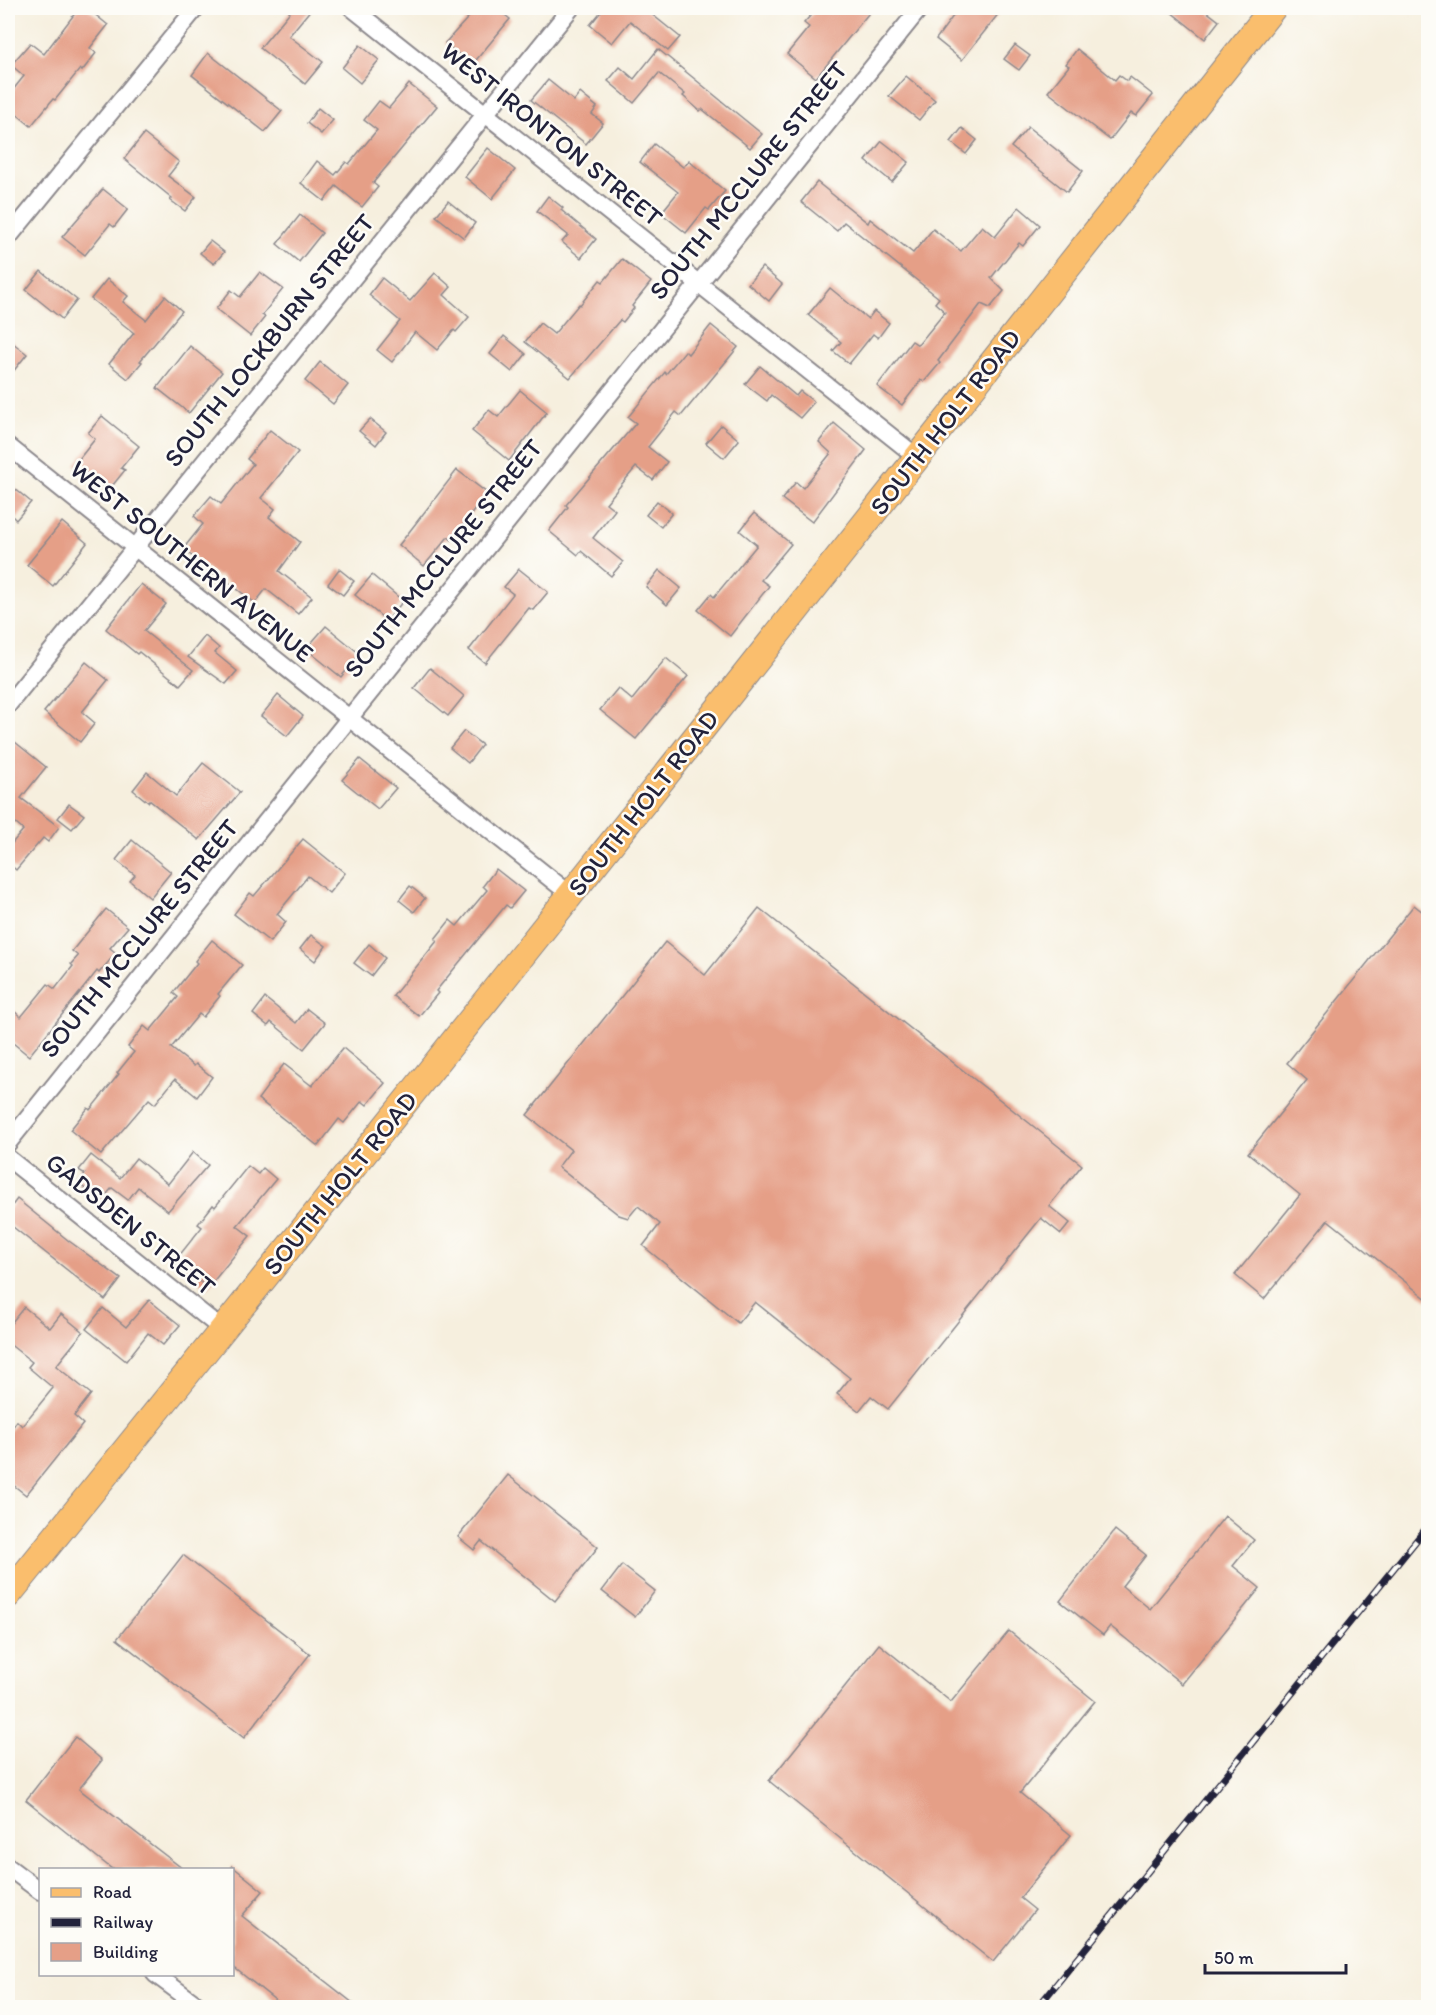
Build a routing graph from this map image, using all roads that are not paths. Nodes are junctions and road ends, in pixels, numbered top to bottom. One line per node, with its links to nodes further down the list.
1 (195, 8): 7 (street)
2 (352, 8): 6 (street, WEST IRONTON STREET)
3 (571, 8): 6 (street, SOUTH LOCKBURN STREET)
4 (920, 8): 8 (street, SOUTH MCCLURE STREET)
5 (1273, 8): 10 (main road, SOUTH HOLT ROAD)
6 (485, 114): 8 (street, WEST IRONTON STREET); 11 (street, SOUTH LOCKBURN STREET)
7 (8, 238)
8 (697, 283): 10 (street, WEST IRONTON STREET); 13 (street, SOUTH MCCLURE STREET)
9 (8, 446): 11 (street, WEST SOUTHERN AVENUE)
10 (917, 458): 14 (main road, SOUTH HOLT ROAD)
11 (134, 546): 12 (street, SOUTH LOCKBURN STREET); 13 (street, WEST SOUTHERN AVENUE)
12 (8, 705)
13 (348, 717): 14 (street, WEST SOUTHERN AVENUE); 15 (street, SOUTH MCCLURE STREET)
14 (571, 895): 17 (main road, SOUTH HOLT ROAD)
15 (8, 1143)
16 (8, 1158): 17 (street, GADSDEN STREET)
17 (223, 1330): 18 (main road, SOUTH HOLT ROAD)
18 (8, 1595)
19 (8, 1867): 20 (street)
20 (39, 1890)
21 (159, 1976): 22 (street)
22 (201, 2007)

